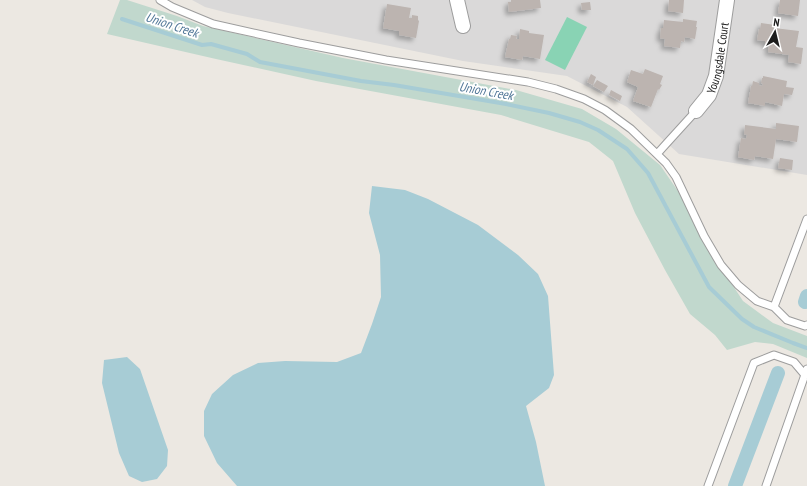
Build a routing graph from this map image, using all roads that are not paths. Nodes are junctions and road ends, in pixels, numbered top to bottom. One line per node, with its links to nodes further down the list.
1 (160, 0): 6 (lane)
2 (457, 0): 4 (street)
3 (727, 0): 5 (street, Youngsdale Court)
4 (463, 26)
5 (696, 111): 6 (lane)
6 (657, 154): 8 (lane)
7 (807, 219): 8 (lane)
8 (774, 307): 9 (lane)
9 (807, 325)
10 (806, 372): 11 (lane); 12 (lane)
11 (708, 486)
12 (766, 486)

